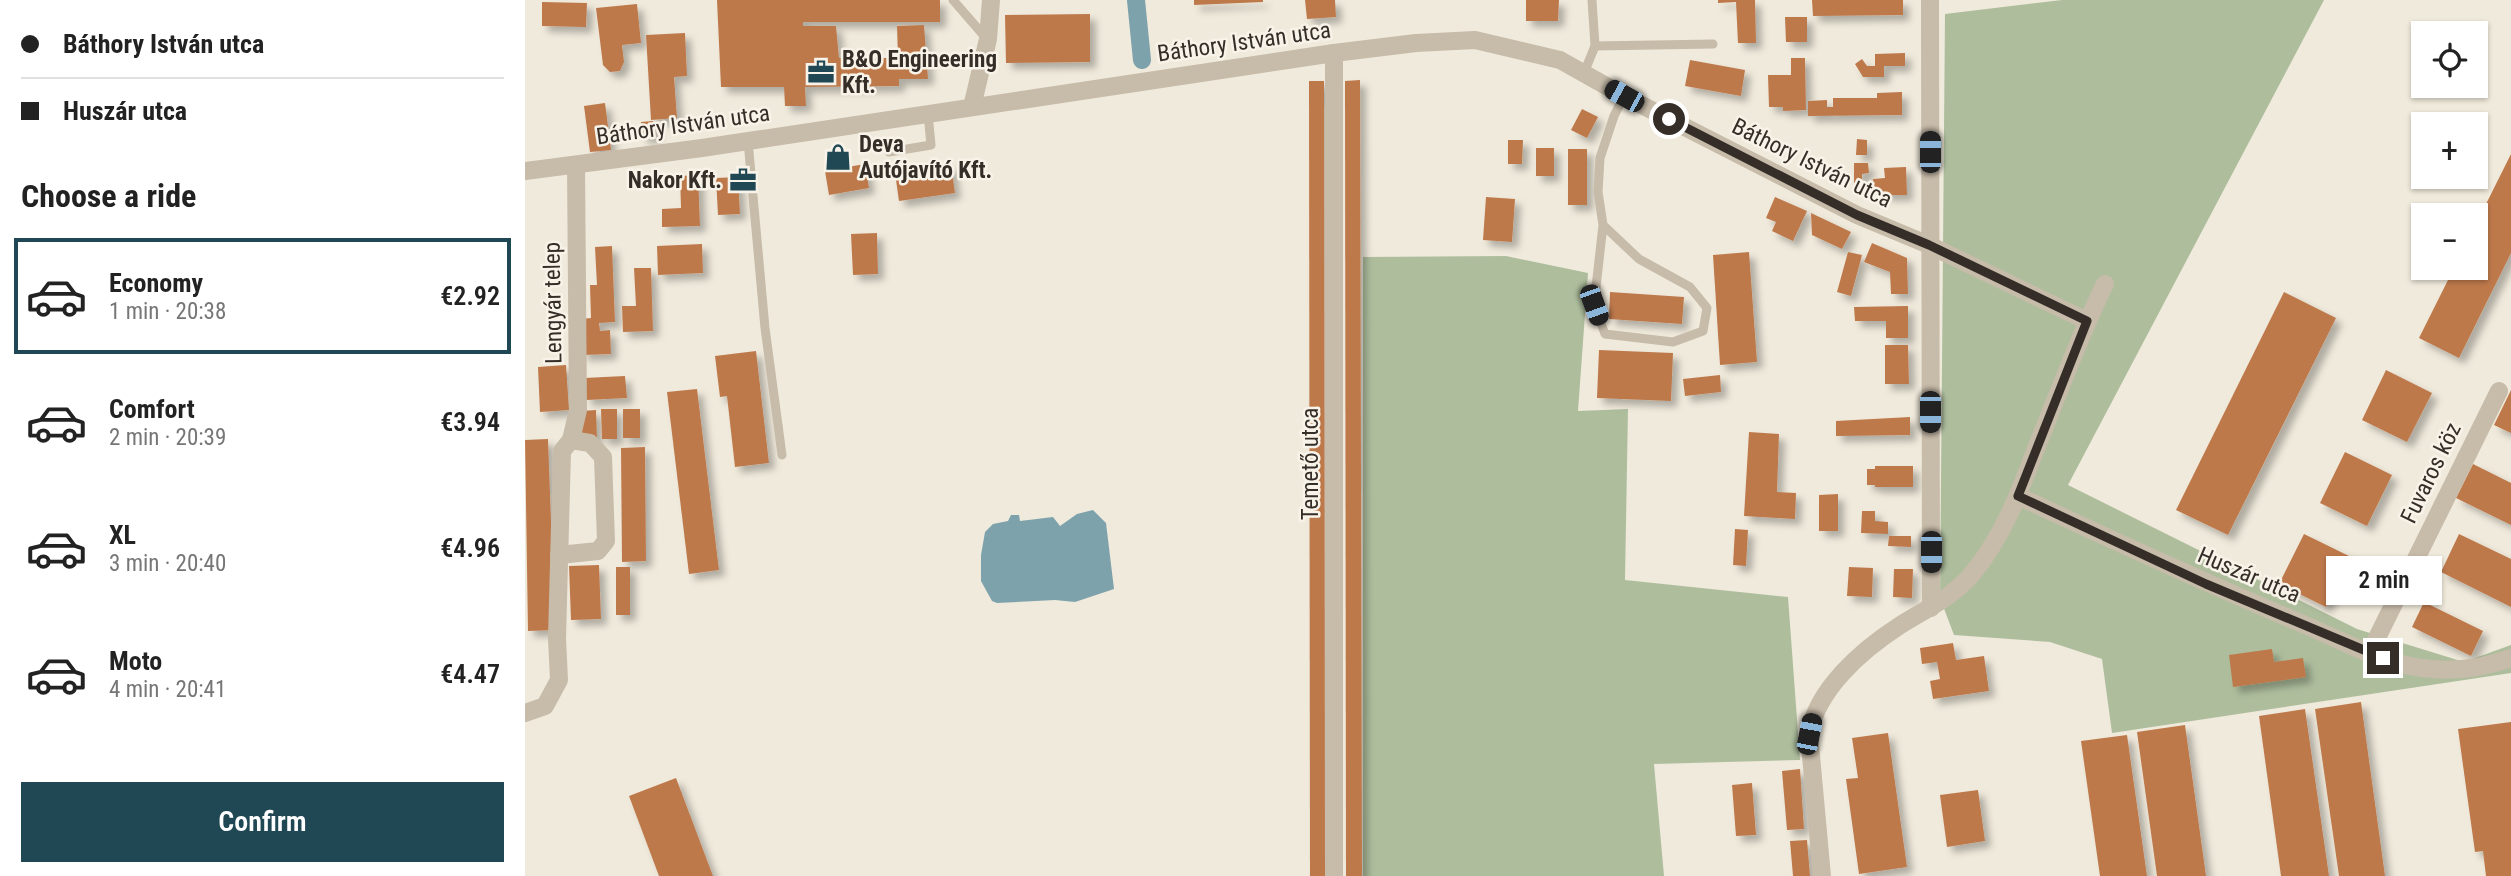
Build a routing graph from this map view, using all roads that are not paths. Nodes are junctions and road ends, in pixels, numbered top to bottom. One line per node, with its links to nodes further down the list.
1 (953, 0): 5 (lane)
2 (991, 0): 5 (street)
3 (1592, 0): 7 (lane)
4 (1930, 0): 18 (street)
5 (988, 39): 11 (street)
6 (1713, 44): 7 (lane)
7 (1595, 46): 9 (lane)
8 (1334, 53): 9 (street, Báthory István utca); 11 (street, Báthory István utca); 30 (street, Temető utca)
9 (1584, 73): 10 (street, Báthory István utca)
10 (1624, 96): 17 (lane); 18 (street, Báthory István utca)
11 (972, 107): 12 (street, Báthory István utca)
12 (928, 114): 13 (street, Báthory István utca); 14 (lane)
13 (748, 141): 15 (street, Báthory István utca); 23 (lane)
14 (888, 152)
15 (576, 165): 16 (street, Báthory István utca); 22 (street, Lengyár telep)
16 (525, 171)
17 (1603, 225): 17 (lane)
18 (1929, 245): 20 (street, Báthory István utca); 26 (street)
19 (2105, 284): 20 (street)
20 (2087, 321): 24 (street)
21 (2499, 391): 27 (street, Fuvaros köz)
22 (571, 440): 25 (street, Lengyár telep); 25 (street)
23 (782, 455)
24 (2018, 496): 26 (street); 27 (street, Huszár utca)
25 (559, 555): 29 (street, Lengyár telep)
26 (1931, 608): 31 (street)
27 (2370, 653): 28 (street, Huszár utca)
28 (2511, 658)
29 (525, 713)
30 (1334, 876)
31 (1822, 876)

